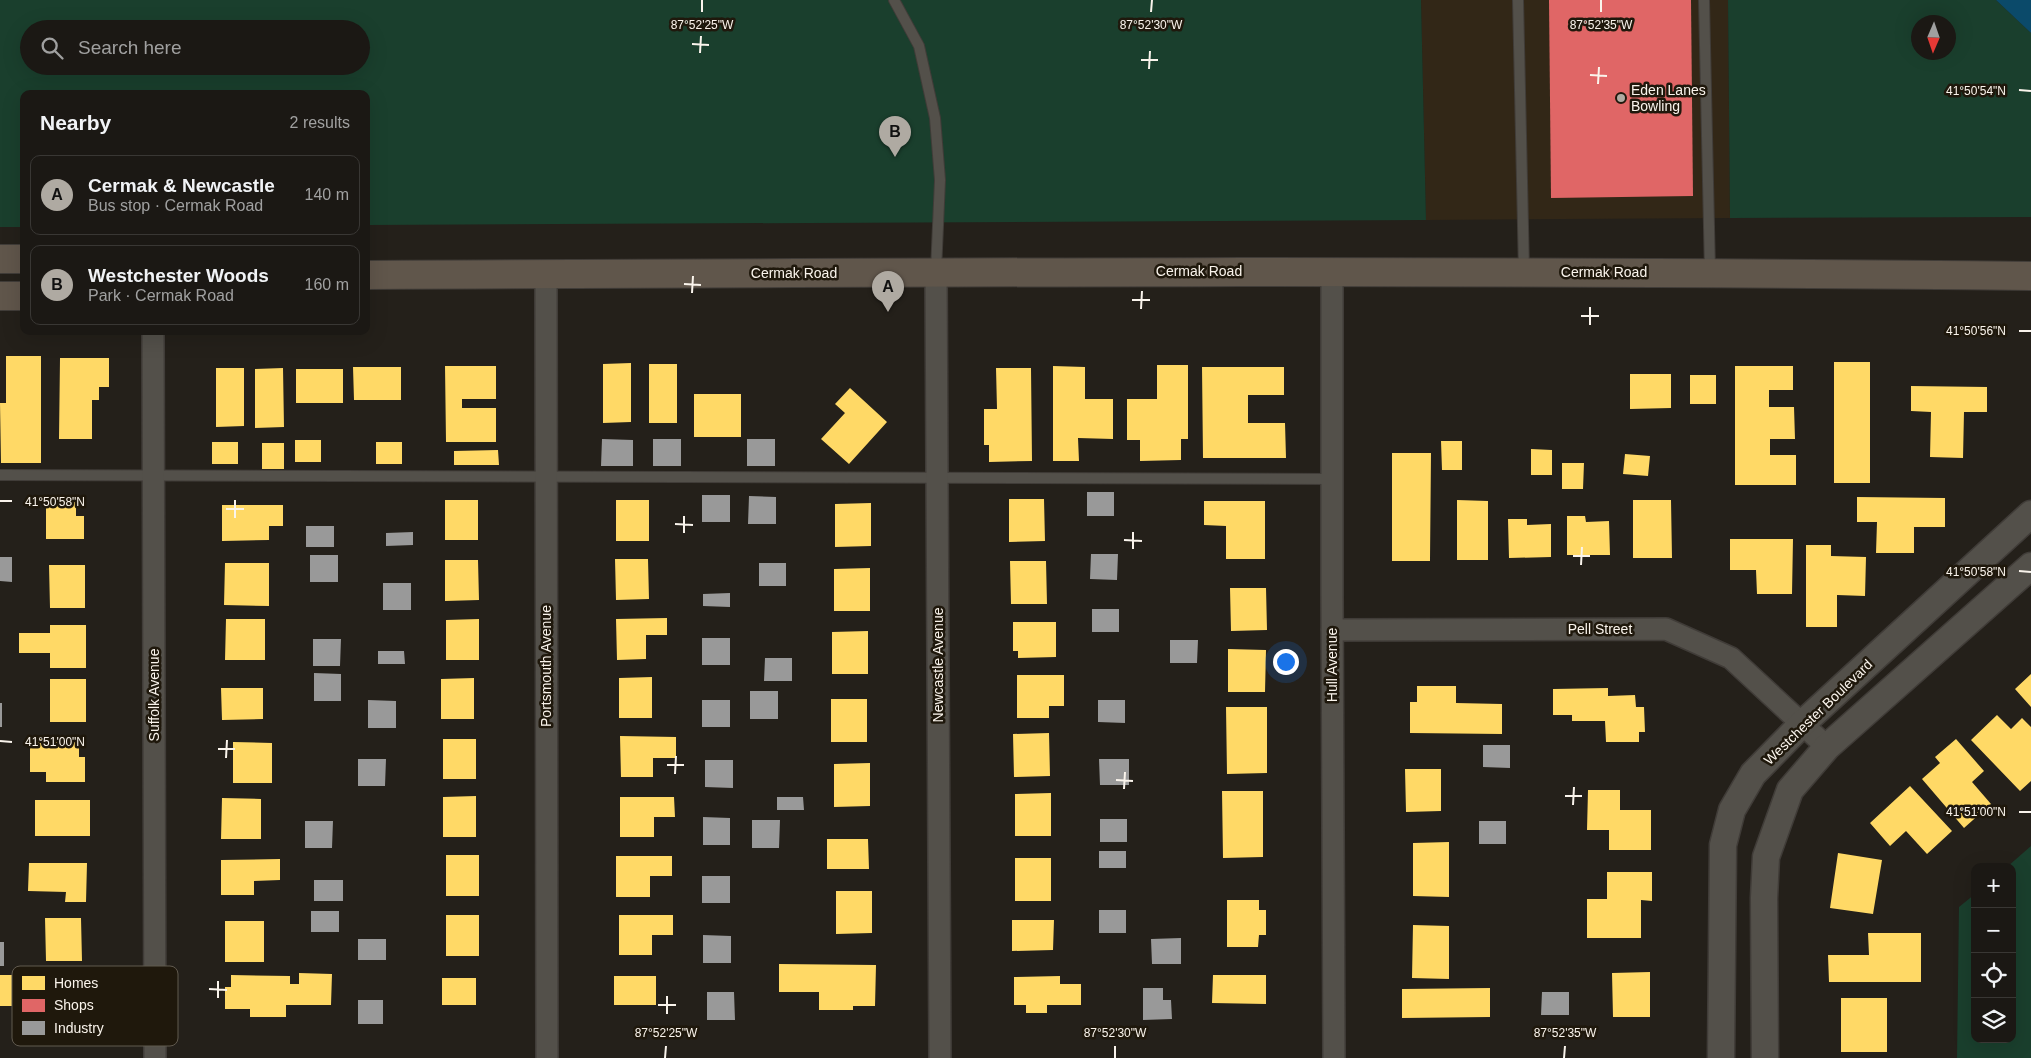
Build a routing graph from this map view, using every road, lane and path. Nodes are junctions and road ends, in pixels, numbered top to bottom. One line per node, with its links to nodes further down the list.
1 (894, 0): 7 (lane)
2 (1518, 0): 8 (lane)
3 (1704, 0): 9 (lane)
4 (0, 260): 5 (main road)
5 (20, 260)
6 (1332, 271): 7 (main road, Cermak Road); 8 (main road, Cermak Road); 20 (street, Hull Avenue)
7 (936, 272): 10 (main road, Cermak Road); 19 (street, Newcastle Avenue)
8 (1524, 272): 9 (main road, Cermak Road)
9 (1710, 273): 12 (main road, Cermak Road)
10 (546, 274): 11 (main road, Cermak Road); 18 (street, Portsmouth Avenue)
11 (370, 275)
12 (2031, 276)
13 (0, 296): 14 (main road)
14 (20, 296)
15 (153, 335): 17 (street, Suffolk Avenue)
16 (0, 475): 17 (lane)
17 (153, 475): 18 (lane); 26 (street, Suffolk Avenue)
18 (546, 476): 19 (lane); 27 (street, Portsmouth Avenue)
19 (937, 478): 20 (lane); 28 (street, Newcastle Avenue)
20 (1332, 479): 23 (street, Hull Avenue)
21 (2031, 514): 24 (street, Westchester Boulevard)
22 (2031, 566): 25 (street)
23 (1332, 630): 24 (street, Pell Street); 29 (street, Hull Avenue)
24 (1802, 724): 25 (street, Pell Street); 30 (street, Westchester Boulevard)
25 (1827, 747): 31 (street)
26 (155, 966)
27 (547, 1058)
28 (940, 1058)
29 (1334, 1058)
30 (1721, 1058)
31 (1765, 1058)

